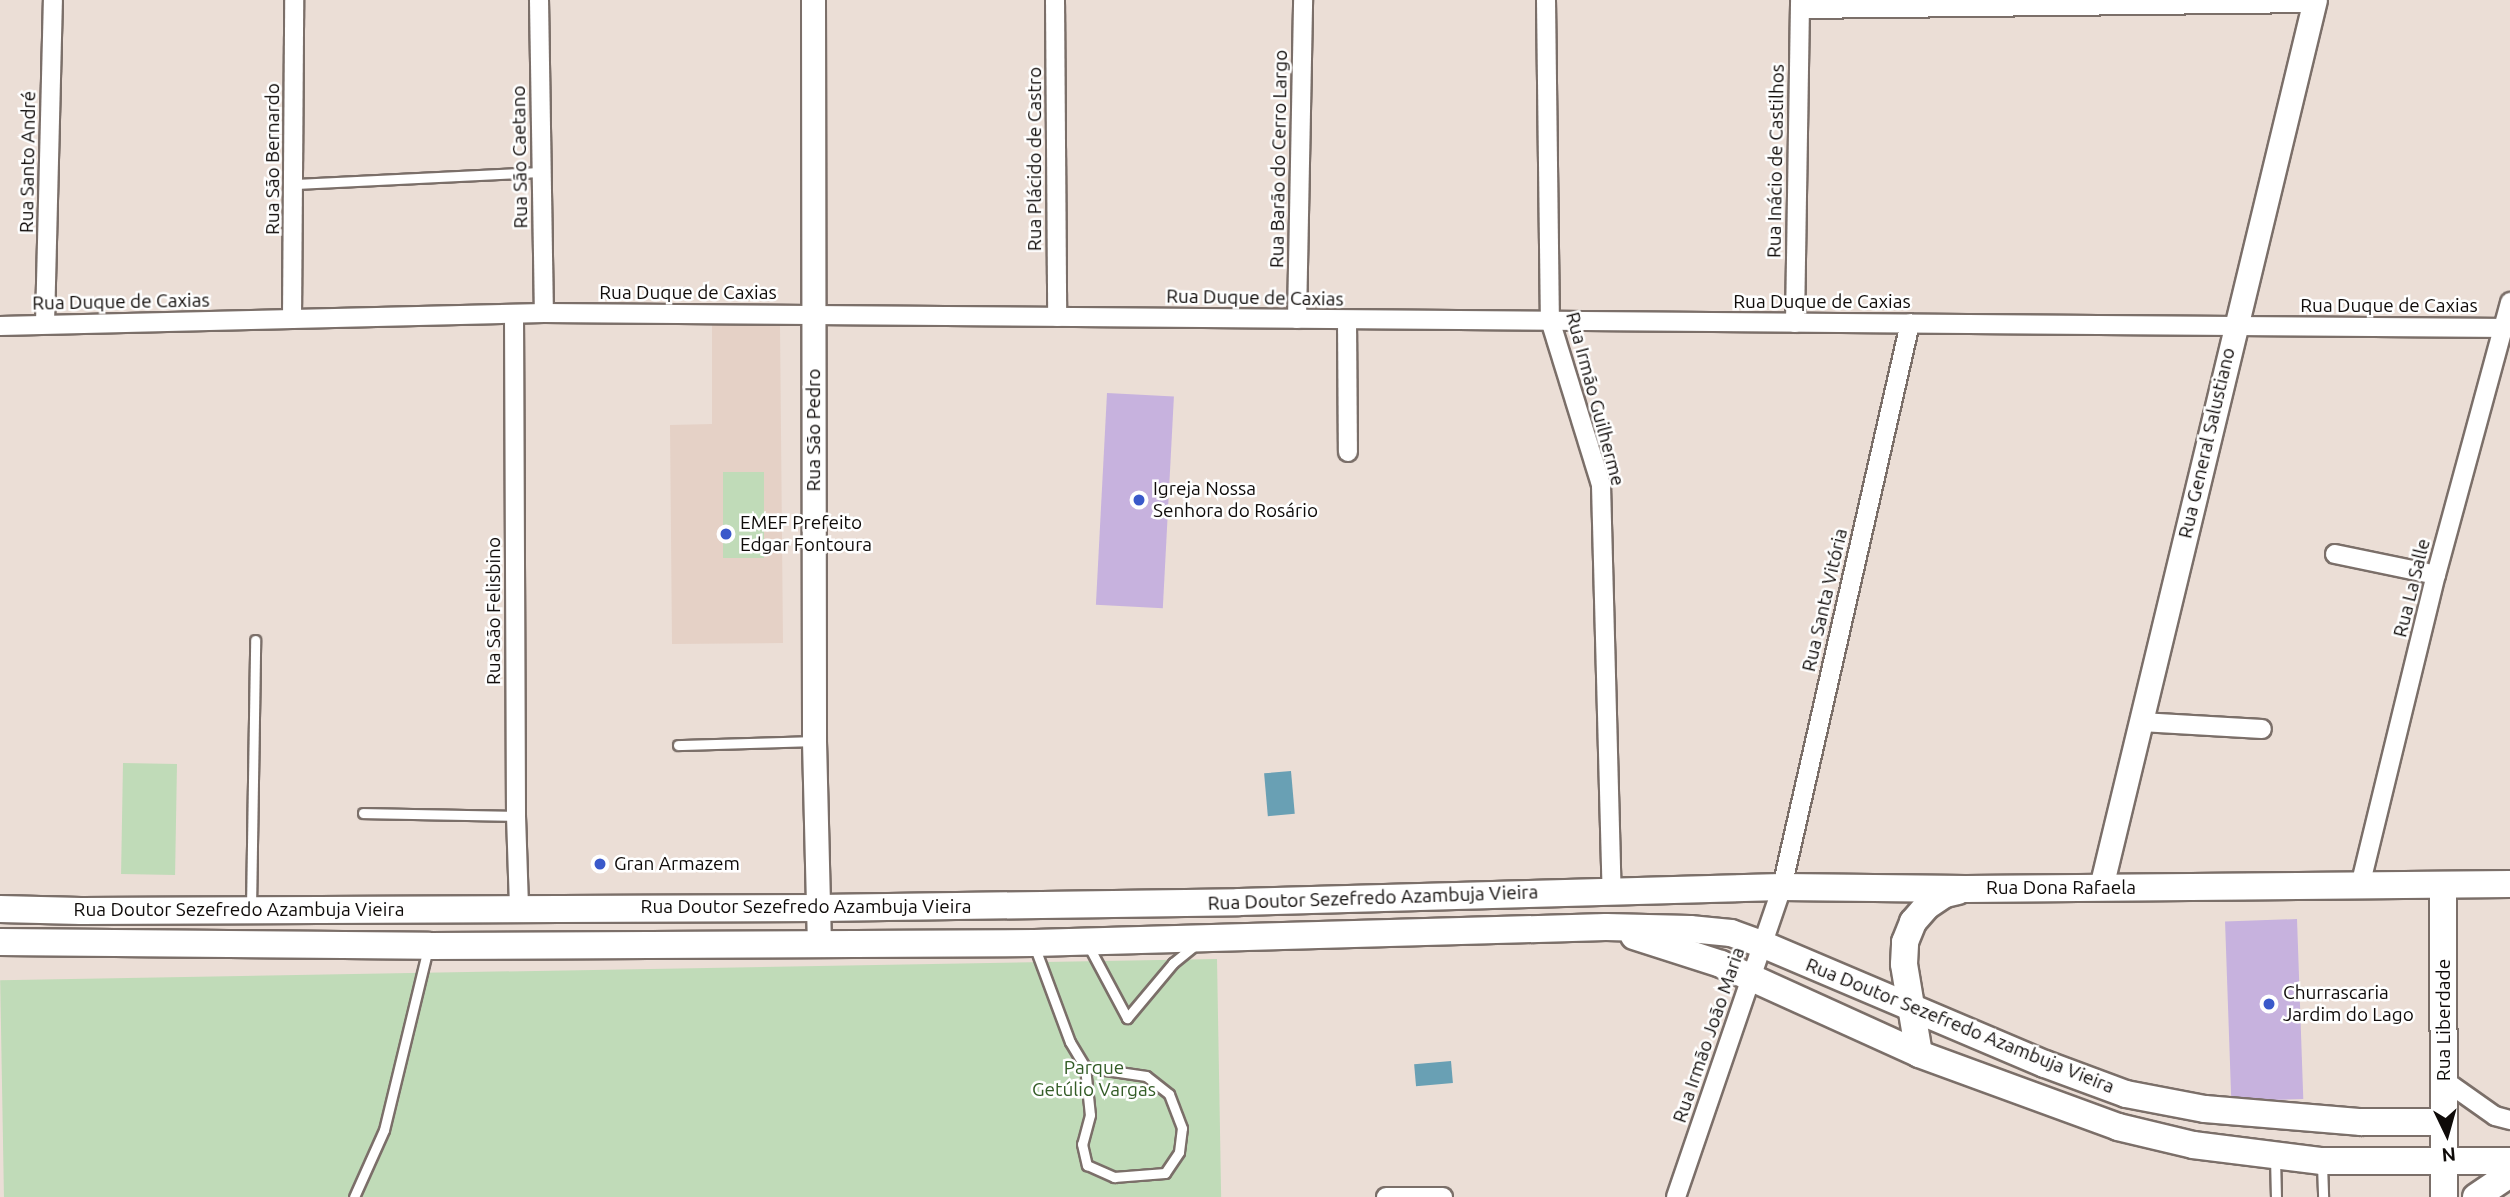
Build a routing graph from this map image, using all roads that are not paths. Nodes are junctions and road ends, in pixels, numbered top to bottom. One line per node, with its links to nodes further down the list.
1 (52, 0): 23 (street, Rua Santo André)
2 (294, 0): 11 (street, Rua São Bernardo)
3 (539, 0): 10 (street, Rua São Caetano)
4 (813, 0): 15 (street, Rua São Pedro)
5 (1055, 0): 16 (street, Rua Plácido de Castro)
6 (1303, 0): 18 (street, Rua Barão do Cerro Largo)
7 (1546, 0): 20 (street, Rua Irmão Guilherme)
8 (2315, 1): 9 (street); 25 (street, Rua General Salustiano)
9 (1800, 5): 21 (street, Rua Inácio de Castilhos)
10 (541, 172): 11 (lane); 13 (street, Rua São Caetano)
11 (295, 184): 17 (street, Rua São Bernardo)
12 (2510, 302): 26 (street, Rua La Salle)
13 (544, 313): 14 (street, Rua Duque de Caxias); 15 (street, Rua Duque de Caxias)
14 (514, 314): 17 (street, Rua Duque de Caxias); 36 (street, Rua São Felisbino)
15 (815, 315): 16 (street, Rua Duque de Caxias); 33 (street, Rua São Pedro)
16 (1057, 317): 18 (street, Rua Duque de Caxias)
17 (292, 319): 23 (street, Rua Duque de Caxias)
18 (1297, 319): 19 (street, Rua Duque de Caxias)
19 (1347, 320): 20 (street, Rua Duque de Caxias); 27 (street)
20 (1549, 320): 21 (street, Rua Duque de Caxias); 43 (street, Rua Irmão Guilherme)
21 (1795, 323): 22 (street, Rua Duque de Caxias)
22 (1910, 323): 25 (street, Rua Duque de Caxias); 40 (street, Rua Santa Vitória)
23 (45, 324): 24 (street, Rua Duque de Caxias)
24 (0, 326)
25 (2235, 326): 26 (street, Rua Duque de Caxias); 31 (street, Rua General Salustiano)
26 (2507, 328): 29 (street, Rua La Salle)
27 (1348, 452)
28 (2335, 554): 29 (street)
29 (2436, 575): 39 (street, Rua La Salle)
30 (255, 640): 47 (lane)
31 (2141, 722): 32 (street); 41 (street, Rua General Salustiano)
32 (2262, 729)
33 (814, 741): 34 (lane); 45 (street, Rua São Pedro)
34 (678, 745)
35 (362, 813): 36 (lane)
36 (516, 816): 44 (street, Rua São Felisbino)
37 (2510, 884): 38 (main road, Rua Dona Rafaela)
38 (2443, 885): 39 (main road, Rua Dona Rafaela); 60 (main road, Rua Liberdade)
39 (2360, 886): 41 (main road, Rua Dona Rafaela)
40 (1782, 887): 42 (main road, Rua Dona Rafaela); 43 (main road, Rua Dona Rafaela); 54 (street, Rua Irmão João Maria)
41 (2101, 887): 42 (main road, Rua Dona Rafaela)
42 (1966, 888): 57 (main road)
43 (1612, 892): 45 (main road, Rua Doutor Sezefredo Azambuja Vieira)
44 (519, 908): 45 (main road, Rua Doutor Sezefredo Azambuja Vieira); 47 (main road, Rua Doutor Sezefredo Azambuja Vieira)
45 (819, 908): 53 (street, Rua São Pedro)
46 (0, 909): 47 (main road, Rua Doutor Sezefredo Azambuja Vieira)
47 (251, 910)
48 (1606, 927): 49 (main road, Rua Doutor Sezefredo Azambuja Vieira); 54 (main road, Rua Doutor Sezefredo Azambuja Vieira); 56 (main road, Rua Doutor Sezefredo Azambuja Vieira)
49 (1203, 939): 50 (main road, Rua Doutor Sezefredo Azambuja Vieira); 50 (lane)
50 (1085, 940): 52 (main road, Rua Doutor Sezefredo Azambuja Vieira)
51 (0, 942): 55 (main road, Rua Doutor Sezefredo Azambuja Vieira)
52 (1034, 943): 53 (main road, Rua Doutor Sezefredo Azambuja Vieira); 59 (lane)
53 (819, 944): 55 (main road, Rua Doutor Sezefredo Azambuja Vieira)
54 (1762, 944): 56 (street, Rua Irmão João Maria); 57 (main road, Rua Doutor Sezefredo Azambuja Vieira)
55 (429, 946): 68 (lane)
56 (1751, 976): 58 (main road, Rua Doutor Sezefredo Azambuja Vieira); 71 (street, Rua Irmão João Maria)
57 (1911, 1006): 58 (main road); 62 (main road, Rua Doutor Sezefredo Azambuja Vieira)
58 (1919, 1054): 63 (main road, Rua Doutor Sezefredo Azambuja Vieira)
59 (1085, 1067): 59 (lane)
60 (2444, 1080): 61 (street); 62 (main road, Rua Liberdade)
61 (2510, 1120)
62 (2444, 1122): 65 (main road, Rua Liberdade)
63 (2275, 1155): 64 (main road, Rua Doutor Sezefredo Azambuja Vieira); 72 (lane)
64 (2322, 1161): 65 (main road, Rua Doutor Sezefredo Azambuja Vieira); 73 (lane)
65 (2444, 1161): 66 (main road, Rua Doutor Sezefredo Azambuja Vieira); 74 (main road, Rua Liberdade)
66 (2510, 1161)
67 (2510, 1174): 75 (main road)
68 (354, 1197)
69 (1387, 1197): 70 (street)
70 (1443, 1197)
71 (1676, 1197)
72 (2276, 1197)
73 (2323, 1197)
74 (2444, 1197)
75 (2476, 1197)

